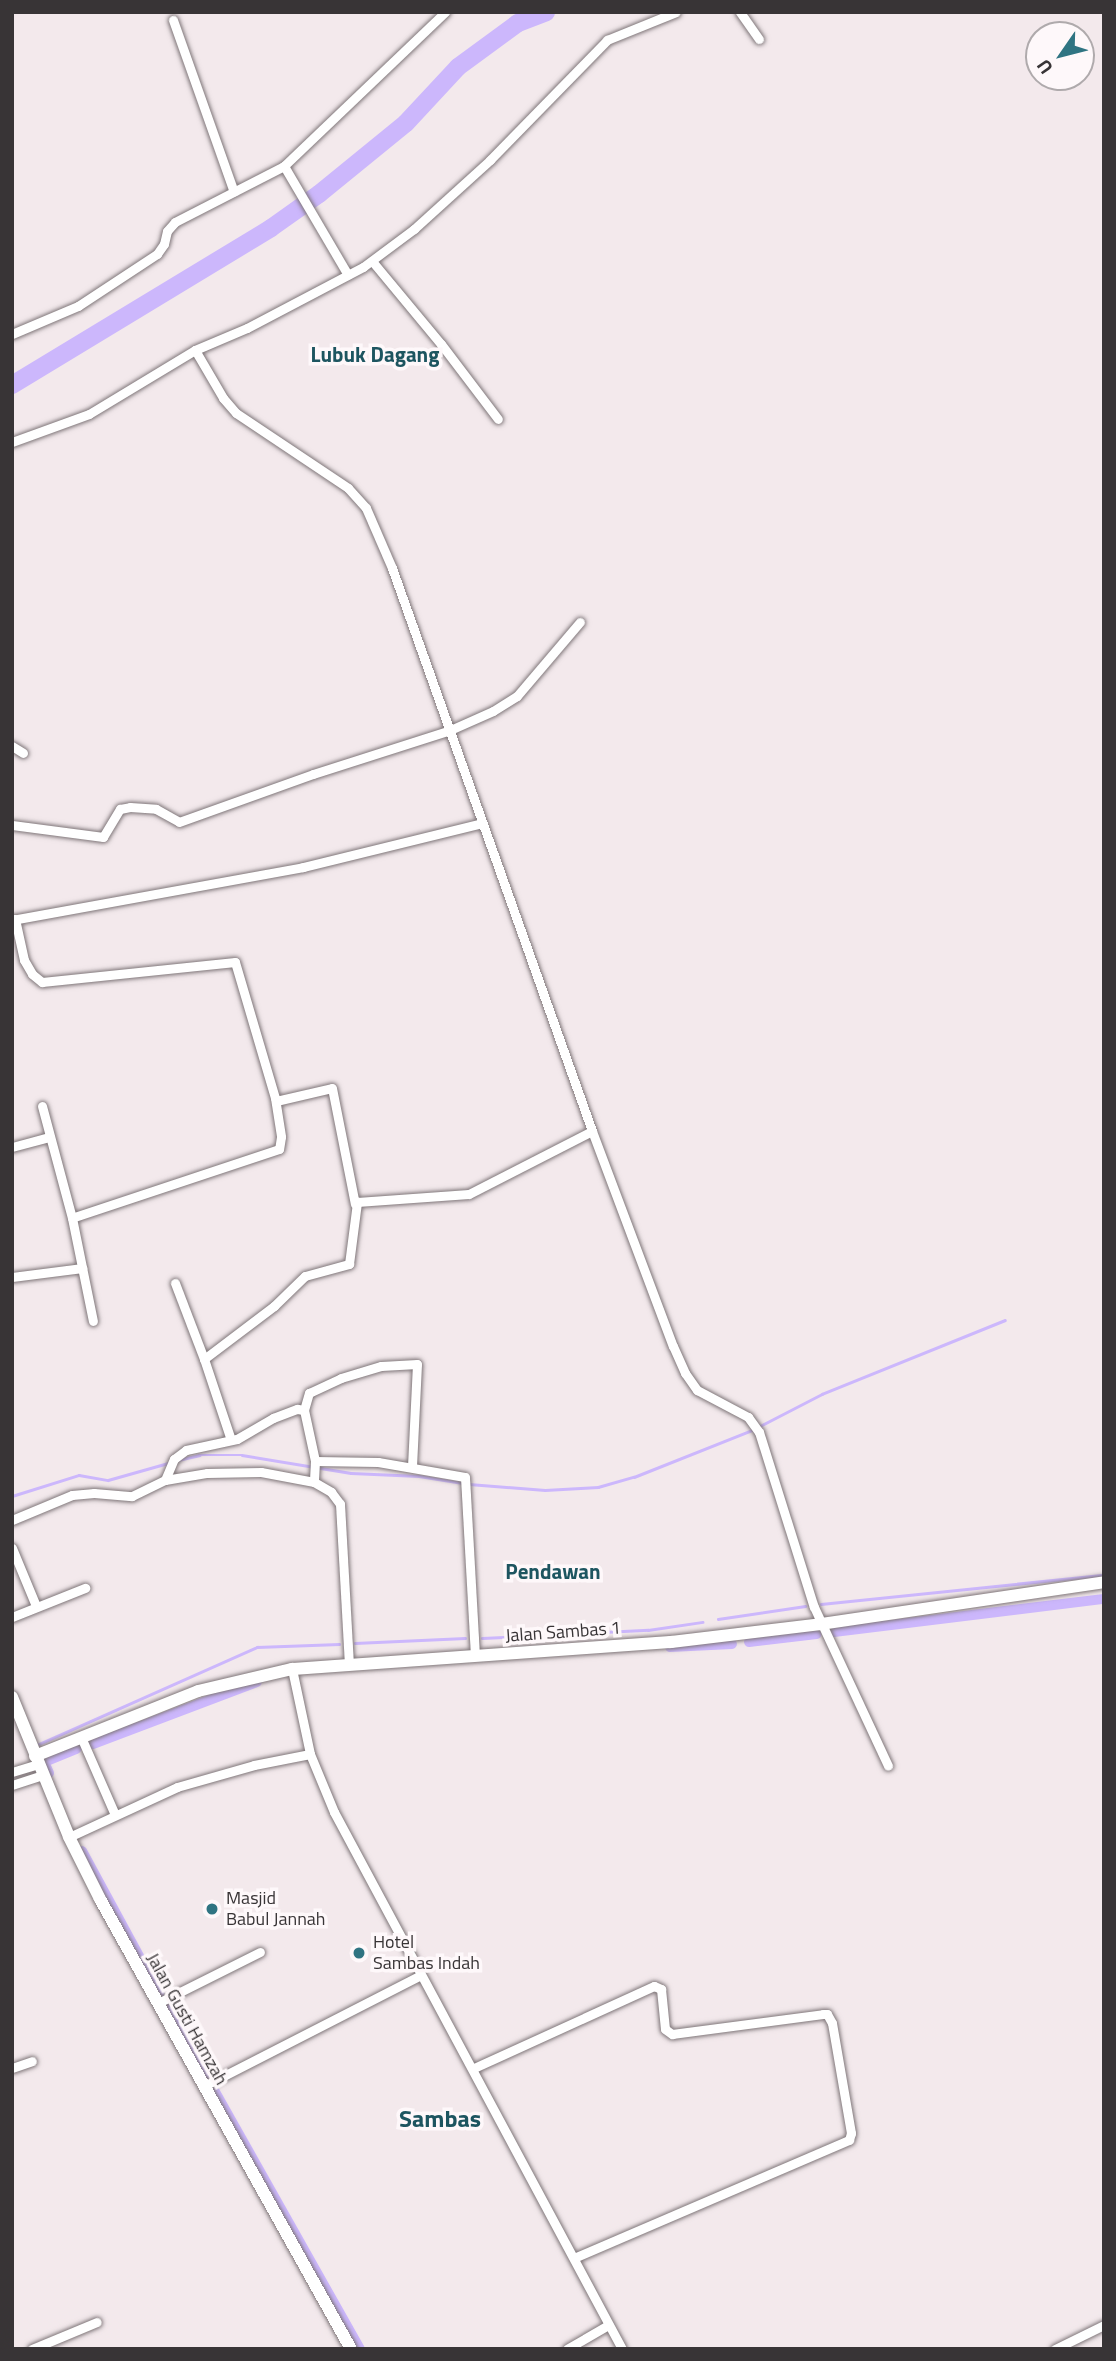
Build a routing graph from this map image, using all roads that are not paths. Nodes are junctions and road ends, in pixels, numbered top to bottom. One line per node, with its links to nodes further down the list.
1 (445, 12): 6 (street)
2 (676, 12): 8 (street)
3 (740, 12): 5 (street)
4 (173, 20): 7 (street)
5 (759, 39)
6 (284, 166): 7 (street); 9 (street)
7 (234, 192): 10 (street)
8 (372, 261): 9 (street); 12 (street)
9 (348, 275): 11 (street)
10 (12, 334)
11 (195, 350): 13 (street); 15 (street)
12 (498, 419)
13 (12, 442)
14 (580, 621): 15 (street)
15 (448, 731): 18 (street); 19 (street)
16 (12, 746): 17 (street)
17 (23, 753)
18 (482, 823): 20 (street); 23 (street)
19 (12, 825)
20 (14, 920): 21 (street)
21 (275, 1101): 26 (street); 27 (street)
22 (42, 1106): 24 (street)
23 (592, 1131): 26 (street); 45 (street)
24 (50, 1137): 25 (street); 27 (street)
25 (12, 1147)
26 (355, 1204): 32 (street)
27 (72, 1218): 28 (street)
28 (82, 1268): 29 (street); 31 (street)
29 (12, 1277)
30 (175, 1283): 32 (street)
31 (93, 1321)
32 (204, 1359): 34 (street)
33 (304, 1410): 34 (street); 35 (street); 36 (street)
34 (231, 1440): 37 (street)
35 (315, 1464): 36 (street); 38 (street)
36 (412, 1466): 46 (street)
37 (167, 1476): 38 (street); 39 (street)
38 (314, 1480): 47 (street)
39 (12, 1520)
40 (12, 1548): 43 (street)
41 (1104, 1582): 45 (street, Jalan Sambas 1)
42 (85, 1588): 43 (street)
43 (36, 1606): 44 (street)
44 (12, 1616)
45 (821, 1624): 46 (street, Jalan Sambas 1); 53 (street)
46 (475, 1655): 47 (street, Jalan Sambas 1)
47 (349, 1665): 48 (street, Jalan Sambas 1)
48 (292, 1669): 50 (street, Jalan Sambas 1); 51 (street)
49 (12, 1697): 52 (street, Jalan Gusti Hamzah)
50 (81, 1737): 52 (street, Jalan Sambas 1); 56 (street)
51 (310, 1754): 56 (street); 59 (street)
52 (39, 1765): 54 (street); 55 (street); 57 (street, Jalan Gusti Hamzah)
53 (888, 1766)
54 (12, 1772)
55 (12, 1786)
56 (115, 1815): 57 (street)
57 (69, 1838): 60 (street, Jalan Gusti Hamzah)
58 (260, 1952): 60 (street)
59 (419, 1976): 63 (street); 64 (street)
60 (158, 2003): 64 (street, Jalan Gusti Hamzah)
61 (32, 2061): 62 (street)
62 (12, 2068)
63 (474, 2068): 65 (street); 65 (street)
64 (204, 2086): 69 (street, Jalan Gusti Hamzah)
65 (574, 2258): 67 (street)
66 (97, 2322): 70 (street)
67 (608, 2325): 71 (street); 72 (street)
68 (1104, 2325): 73 (street)
69 (346, 2347)
70 (32, 2349)
71 (567, 2349)
72 (622, 2349)
73 (1055, 2349)

